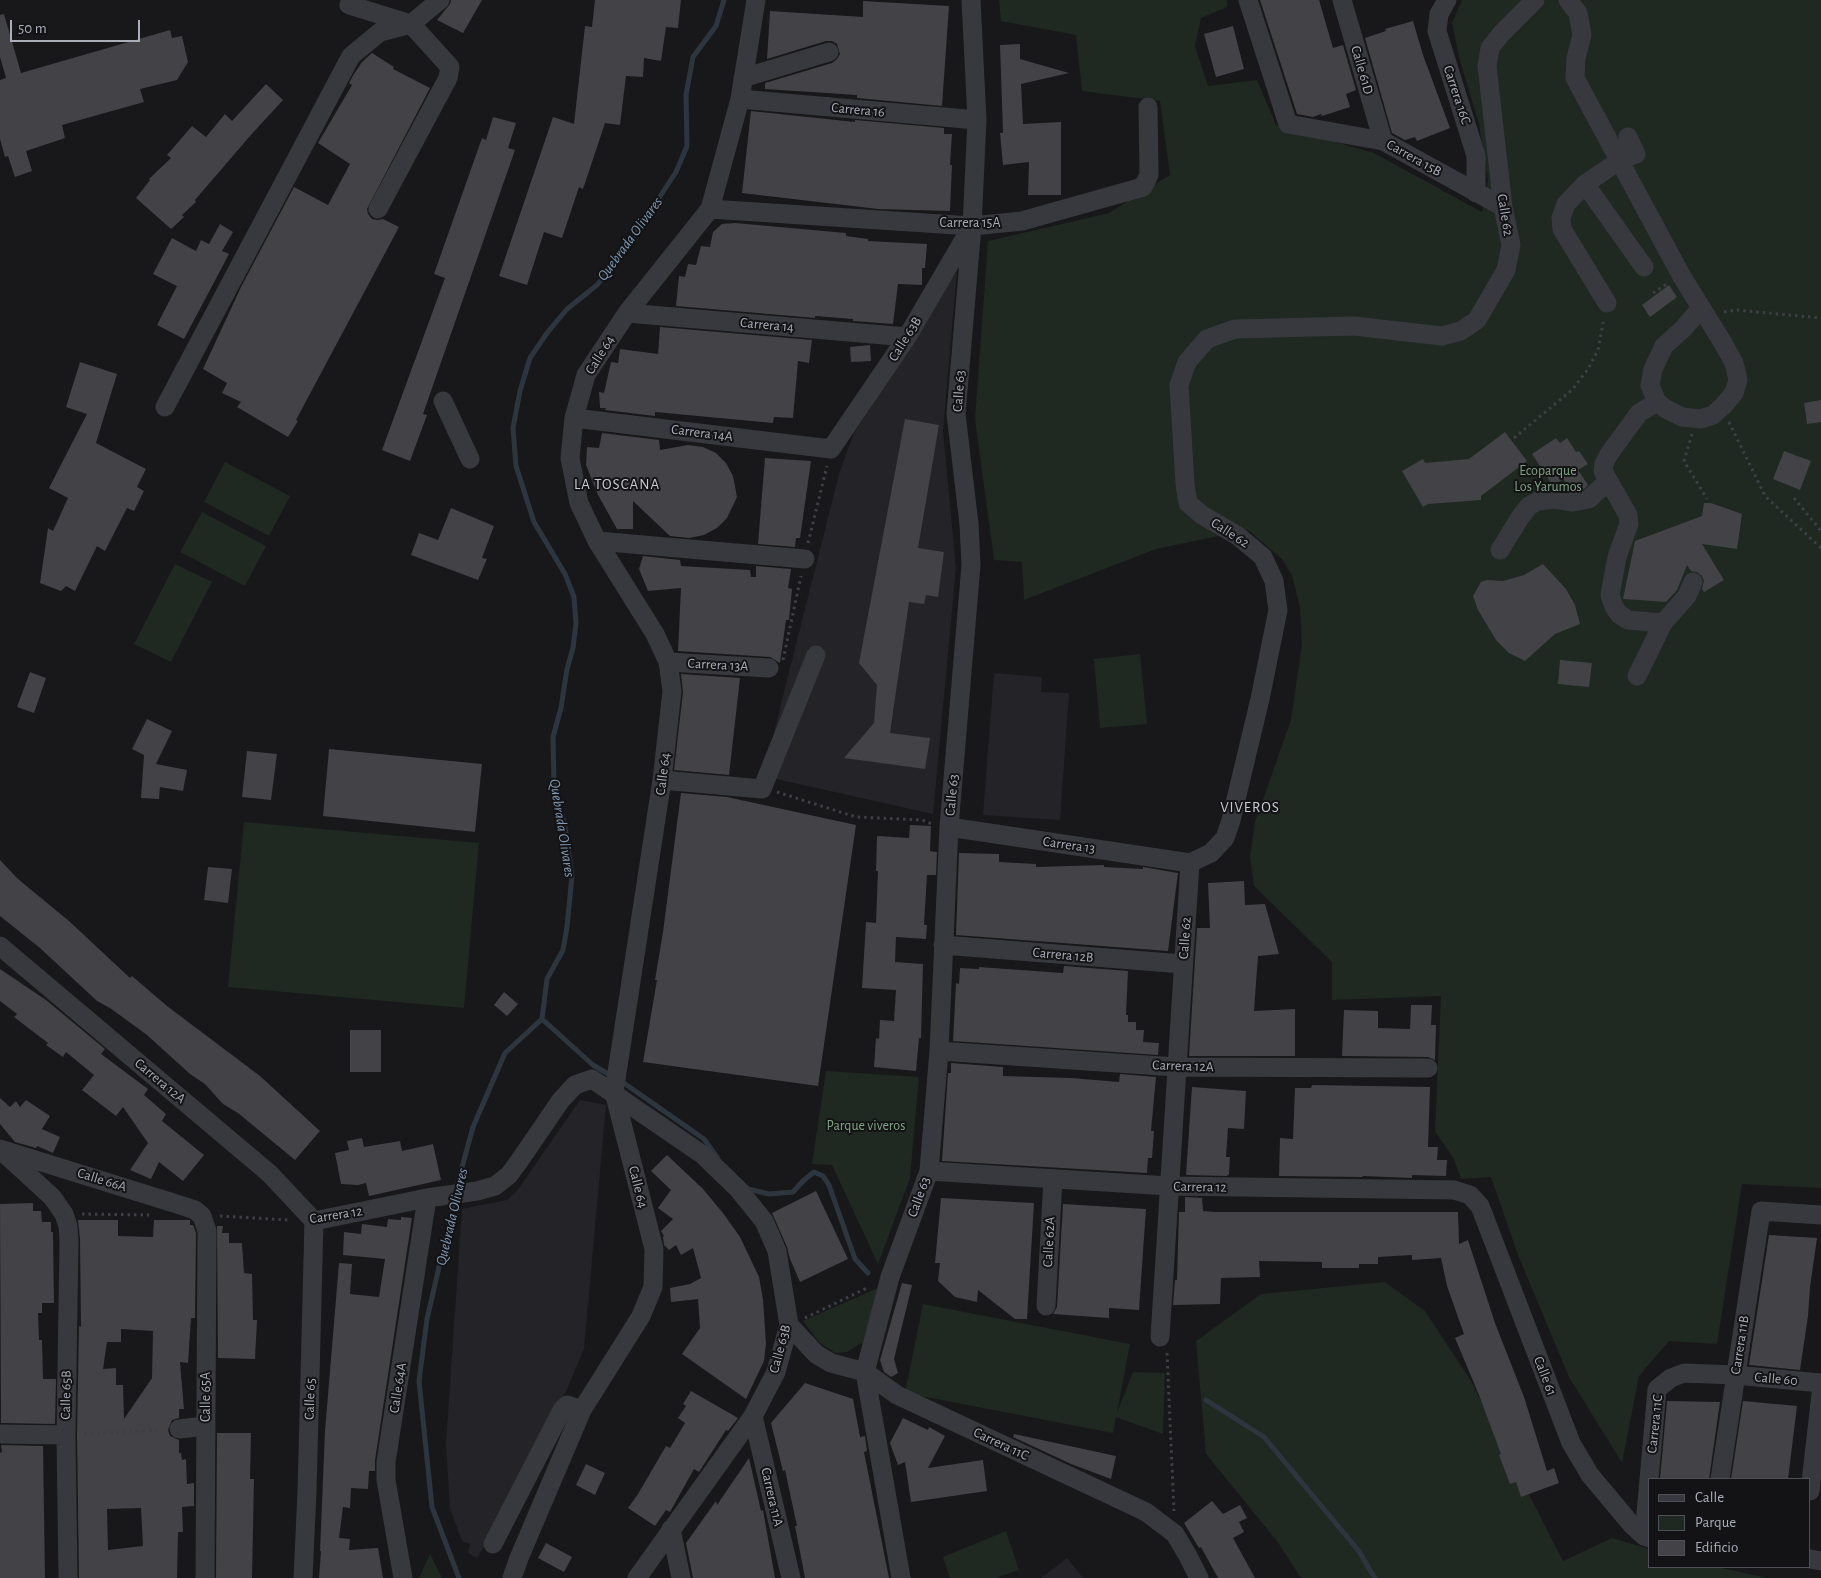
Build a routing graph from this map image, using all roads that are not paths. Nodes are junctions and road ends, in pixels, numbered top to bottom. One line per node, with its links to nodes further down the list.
1 (440, 0): 10 (street)
2 (756, 0): 12 (street, Calle 64)
3 (971, 0): 15 (street, Calle 63)
4 (1248, 0): 17 (street, Carrera 15B)
5 (1447, 0): 20 (street, Carrera 16C)
6 (1535, 0): 21 (street, Calle 62)
7 (1568, 0): 18 (street)
8 (1343, 1): 17 (street, Calle 61D)
9 (349, 5): 10 (street)
10 (410, 24): 22 (street); 32 (street)
11 (829, 52): 12 (street)
12 (743, 78): 13 (street, Calle 64)
13 (740, 99): 15 (street, Carrera 16); 23 (street, Calle 64)
14 (1148, 106): 24 (street, Carrera 15A)
15 (977, 120): 24 (street, Calle 63)
16 (1628, 137): 18 (street)
17 (1383, 141): 20 (street, Carrera 15B)
18 (1619, 161): 19 (street); 27 (street)
19 (1585, 184): 25 (street); 26 (street)
20 (1476, 193): 21 (street, Carrera 15B)
21 (1503, 207): 48 (street, Calle 62)
22 (378, 209)
23 (710, 209): 24 (street, Carrera 15A); 28 (street, Calle 64)
24 (972, 226): 29 (street, Calle 63B); 47 (street, Calle 63)
25 (1644, 267)
26 (1607, 303)
27 (1701, 308): 31 (street); 31 (street)
28 (627, 313): 29 (street, Carrera 14); 33 (street, Calle 64)
29 (907, 337): 34 (street, Calle 63B)
30 (443, 401): 35 (street)
31 (1657, 402): 36 (street)
32 (164, 407)
33 (574, 418): 34 (street, Carrera 14A); 37 (street, Calle 64)
34 (831, 449)
35 (470, 459)
36 (1608, 481): 38 (street); 41 (street)
37 (597, 541): 39 (street); 43 (street, Calle 64)
38 (1500, 550)
39 (805, 558)
40 (1694, 582): 41 (street)
41 (1663, 623): 45 (street)
42 (816, 655): 46 (street)
43 (668, 662): 44 (street, Carrera 13A); 46 (street, Calle 64)
44 (769, 668)
45 (1637, 676)
46 (662, 780): 55 (street, Calle 64)
47 (949, 827): 48 (street, Carrera 13); 49 (street, Calle 63)
48 (1190, 863): 51 (street, Calle 62)
49 (943, 945): 51 (street, Carrera 12B); 52 (street, Calle 63)
50 (0, 946): 64 (street, Carrera 12A)
51 (1183, 964): 53 (street, Calle 62)
52 (939, 1051): 53 (street, Carrera 12A); 57 (street, Calle 63)
53 (1176, 1067): 54 (street, Carrera 12A); 59 (street, Calle 62)
54 (1428, 1068)
55 (614, 1092): 61 (street, Carrera 12); 66 (street, Calle 63B); 73 (street, Calle 64)
56 (0, 1149): 63 (street, Calle 66A); 78 (street, Calle 65B)
57 (929, 1171): 58 (street, Carrera 12); 68 (street, Calle 63)
58 (1053, 1179): 59 (street, Carrera 12); 65 (street, Calle 62A)
59 (1169, 1186): 60 (street, Carrera 12); 67 (street, Calle 62)
60 (1470, 1195): 84 (street, Calle 61)
61 (436, 1197): 64 (street, Carrera 12); 89 (street, Calle 64A)
62 (1821, 1215): 69 (street, Carrera 11B)
63 (202, 1216): 75 (street, Calle 65A)
64 (314, 1221): 88 (street, Calle 65)
65 (1046, 1306)
66 (789, 1325): 68 (street, Carrera 11C); 74 (street, Calle 63B)
67 (1160, 1337)
68 (865, 1372): 94 (street, Calle 63); 95 (street, Carrera 11C)
69 (1735, 1375): 70 (street, Calle 60); 71 (street, Calle 60); 80 (street, Carrera 11B)
70 (1671, 1378): 79 (street, Carrera 11C)
71 (1821, 1383)
72 (1821, 1394): 81 (street)
73 (582, 1410): 85 (street); 90 (street, Calle 64)
74 (753, 1416): 83 (street, Calle 63B); 93 (street, Carrera 11A)
75 (206, 1426): 76 (street); 87 (street, Calle 65A)
76 (179, 1429)
77 (0, 1434): 78 (street)
78 (66, 1436): 86 (street, Calle 65B)
79 (1651, 1478)
80 (1720, 1478)
81 (1811, 1482)
82 (1648, 1522): 84 (street, Carrera 11C)
83 (672, 1529): 91 (street, Calle 63B); 92 (street)
84 (1647, 1537)
85 (493, 1544)
86 (68, 1578)
87 (205, 1578)
88 (303, 1578)
89 (403, 1578)
90 (512, 1578)
91 (637, 1578)
92 (681, 1578)
93 (791, 1578)
94 (901, 1578)
95 (1198, 1578)

